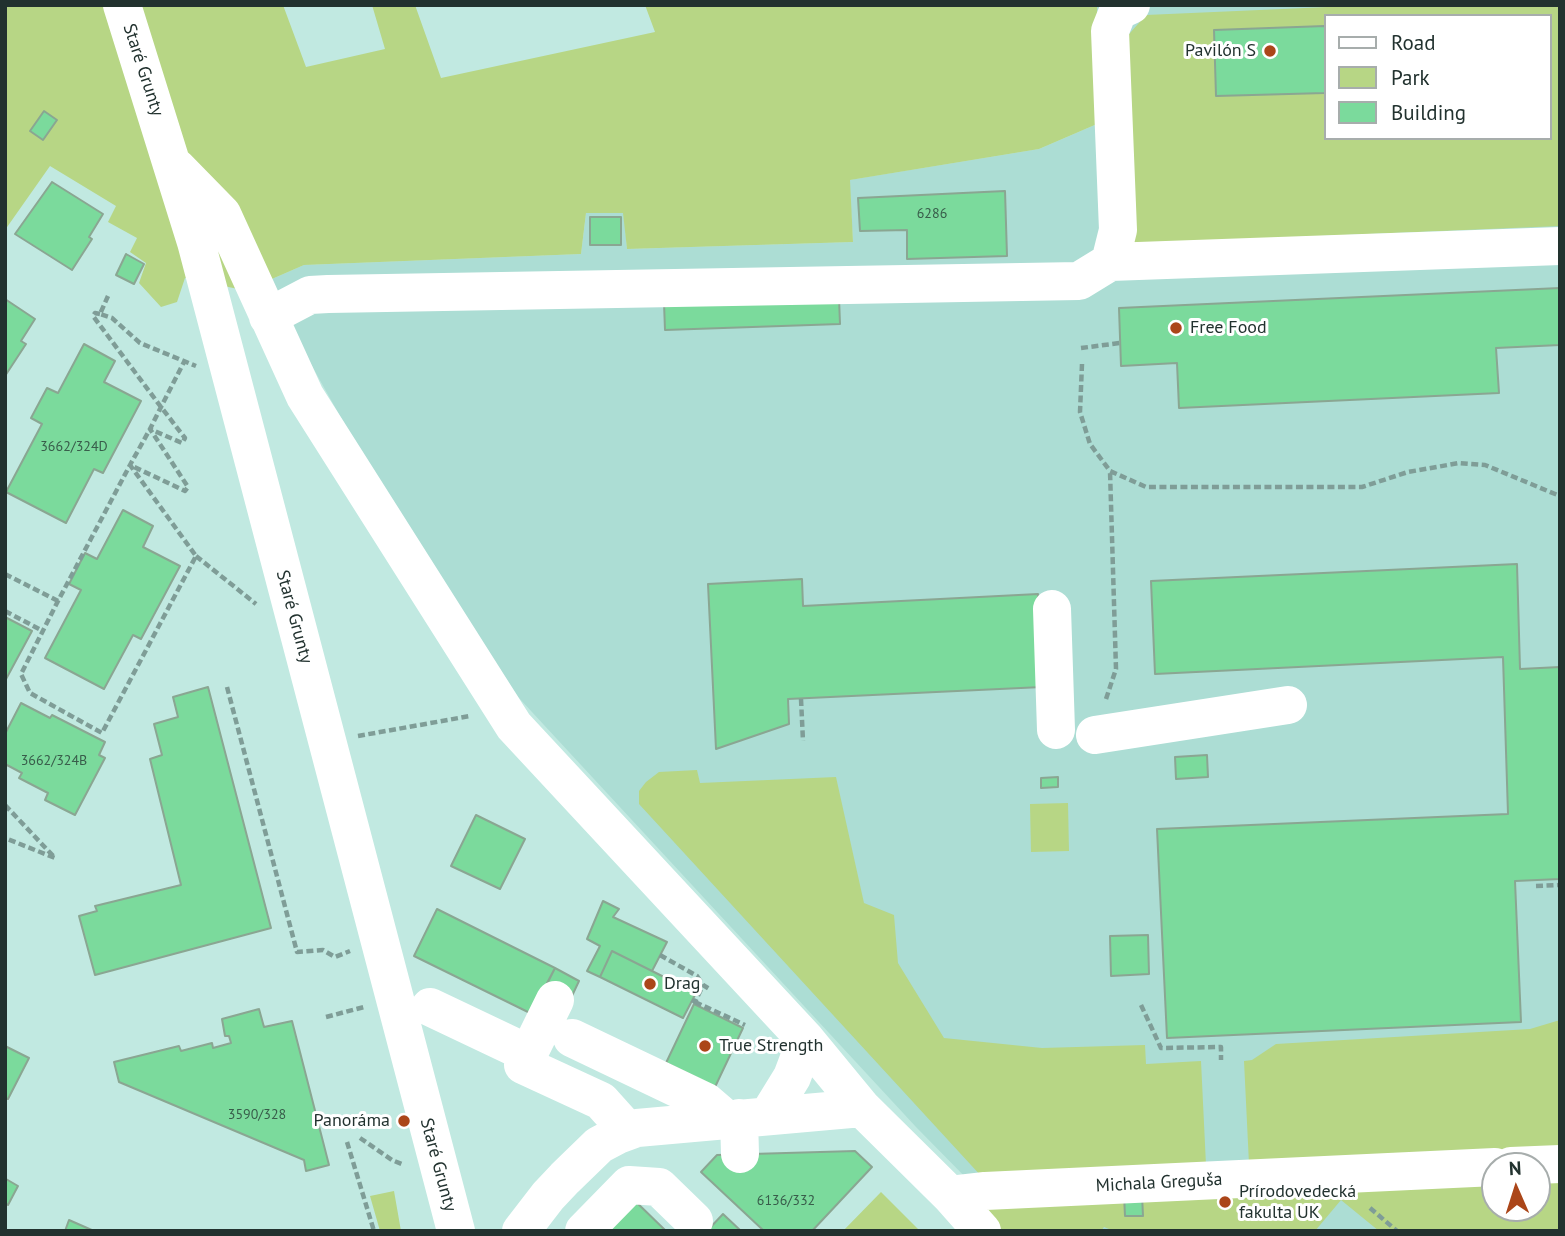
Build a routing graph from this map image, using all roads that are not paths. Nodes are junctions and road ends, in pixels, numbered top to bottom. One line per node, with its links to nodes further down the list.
1 (122, 5): 3 (street, Staré Grunty)
2 (1122, 7): 5 (street)
3 (173, 164): 6 (street); 7 (street, Staré Grunty)
4 (1560, 246): 5 (street)
5 (1110, 262): 6 (street)
6 (274, 330): 7 (street); 15 (street)
7 (235, 391): 23 (street, Staré Grunty)
8 (1052, 610): 10 (street)
9 (1288, 705): 11 (street)
10 (1056, 730)
11 (1095, 734)
12 (555, 1000): 16 (street)
13 (430, 1007): 16 (street)
14 (572, 1038): 18 (street)
15 (806, 1040): 17 (street); 18 (street)
16 (529, 1054): 19 (street)
17 (862, 1108): 18 (street); 21 (street)
18 (744, 1127): 19 (street)
19 (628, 1131): 24 (street)
20 (1481, 1168): 21 (street, Michala Greguša)
21 (950, 1195): 26 (street)
22 (694, 1221): 25 (street)
23 (456, 1231)
24 (521, 1231)
25 (584, 1231)
26 (982, 1231)

